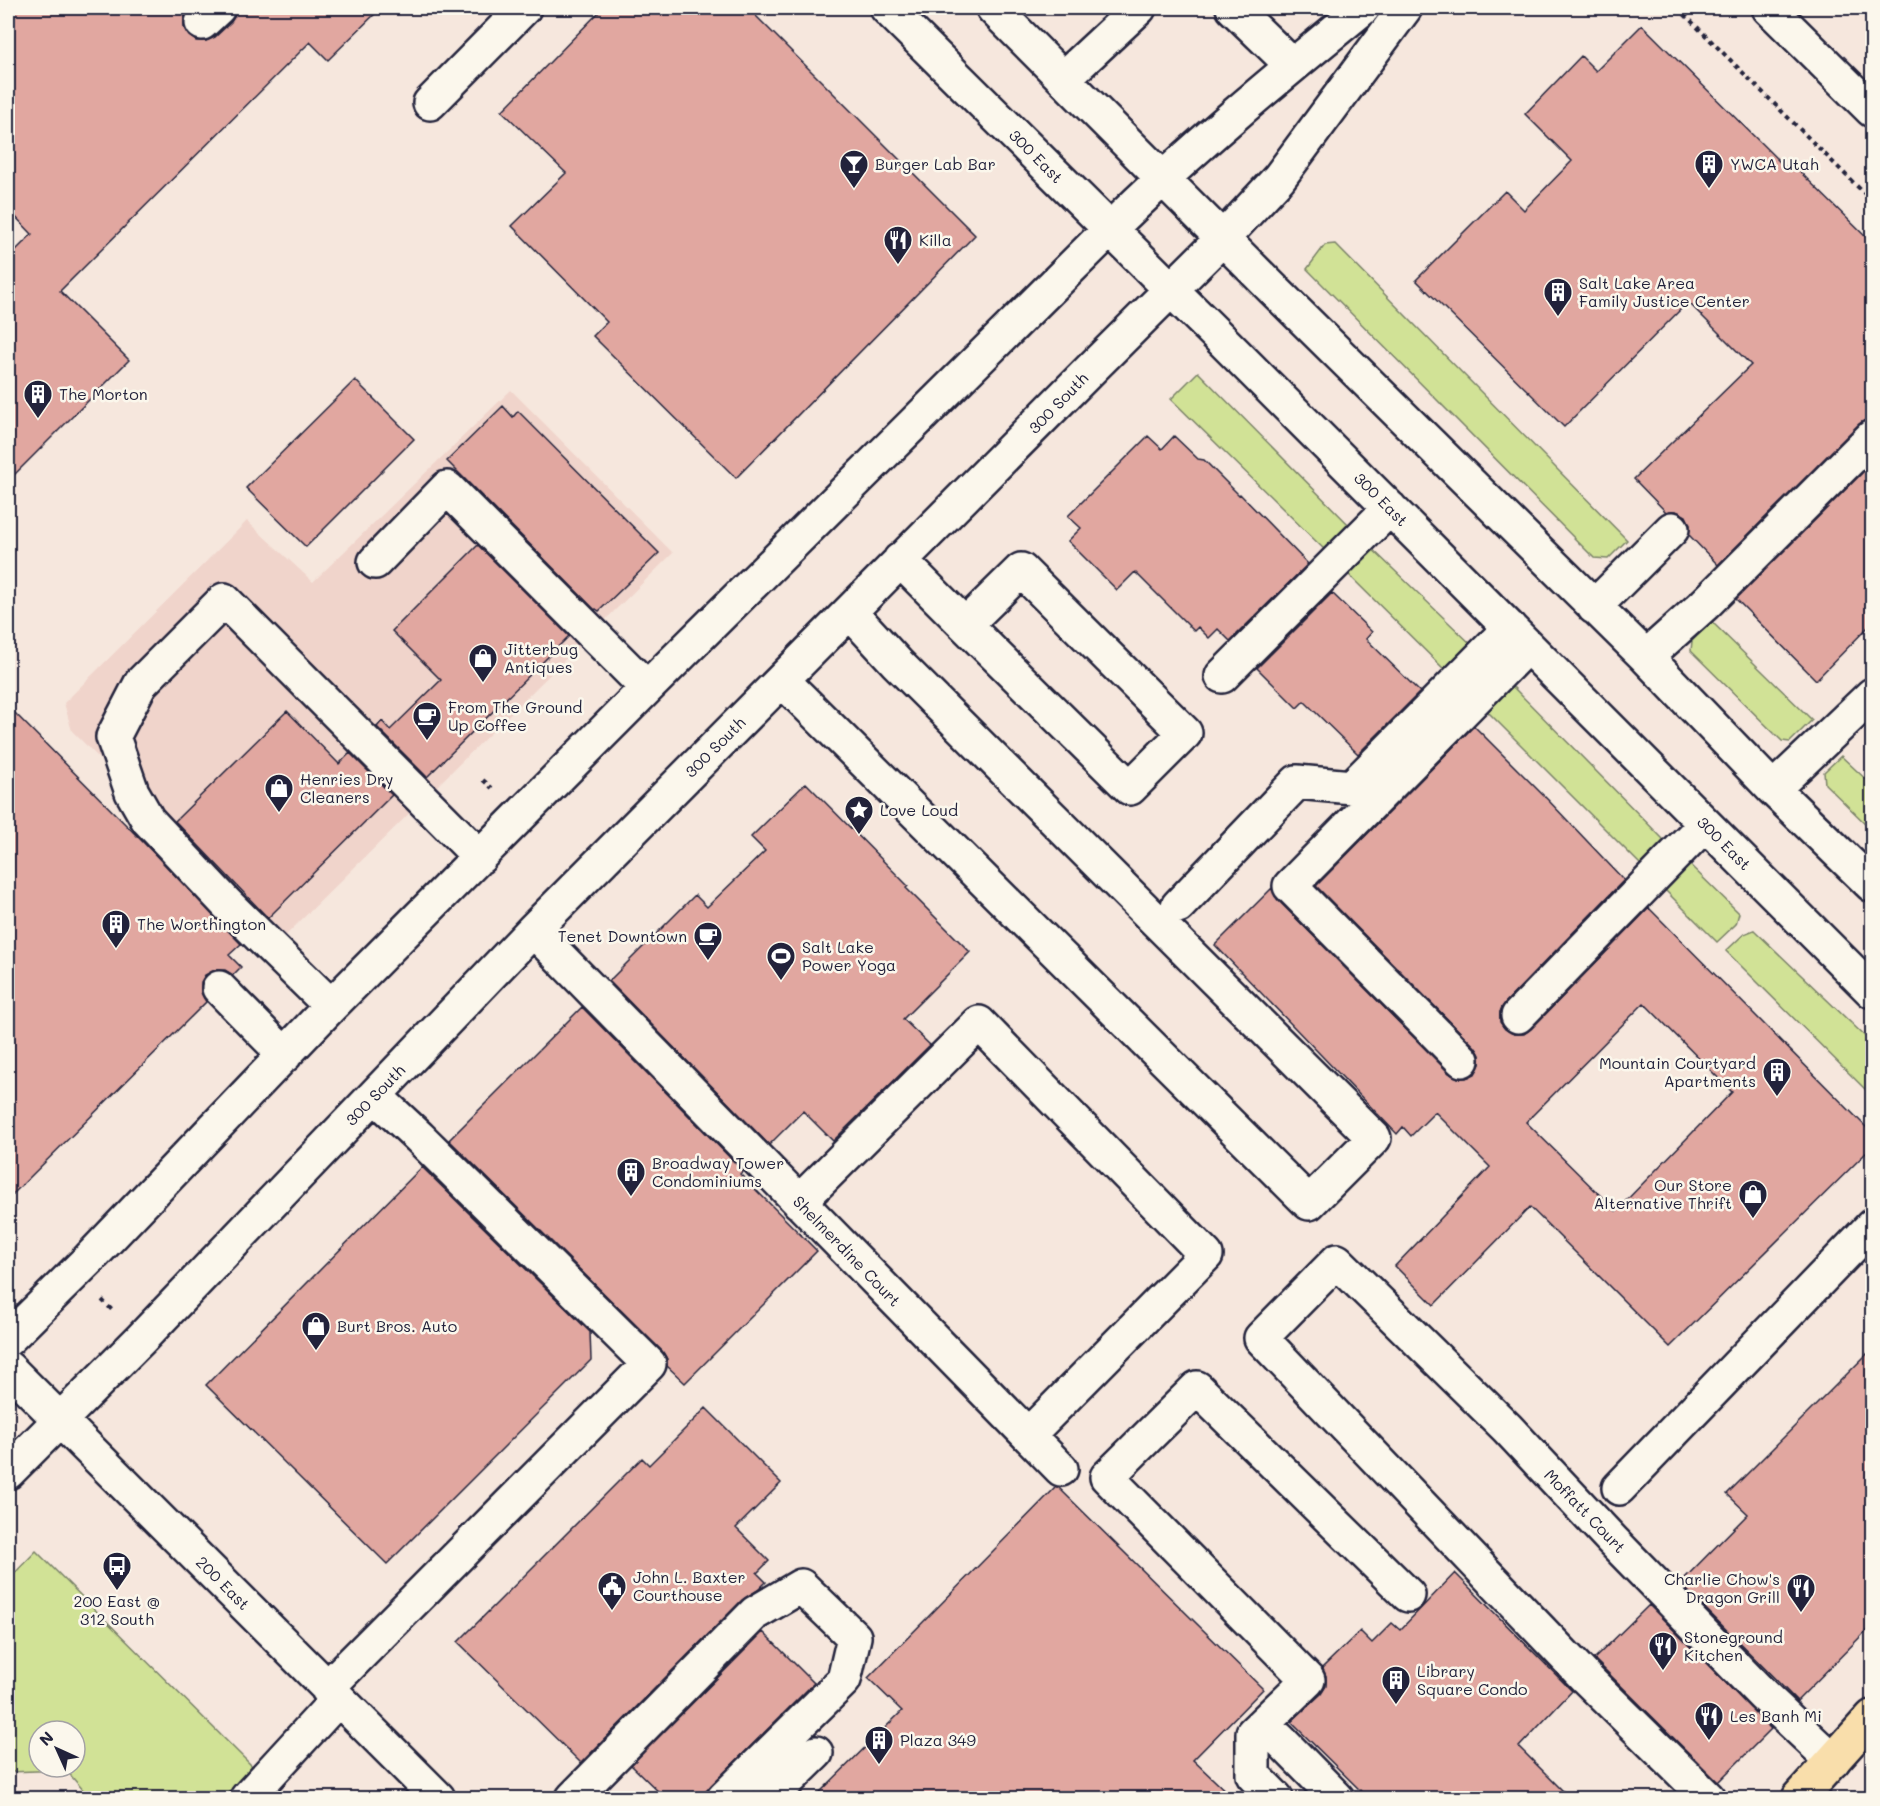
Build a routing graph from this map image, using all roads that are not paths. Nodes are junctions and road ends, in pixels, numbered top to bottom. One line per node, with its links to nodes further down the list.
1 (524, 8): 11 (street)
2 (887, 8): 14 (street, 300 East)
3 (993, 8): 10 (street)
4 (1139, 8): 10 (street)
5 (1233, 8): 9 (street)
6 (1363, 8): 9 (street)
7 (1405, 8): 15 (street, 300 South)
8 (1769, 8): 12 (street)
9 (1292, 65): 13 (street)
10 (1064, 78): 13 (street)
11 (430, 103)
12 (1872, 110)
13 (1162, 177): 14 (street); 15 (street)
14 (1110, 229): 16 (street, 300 East); 29 (street)
15 (1224, 238): 16 (street, 300 South); 22 (street)
16 (1171, 289): 18 (street, 300 East); 20 (street, 300 South)
17 (1872, 437): 26 (street)
18 (1390, 508): 25 (street, 300 East); 27 (street)
19 (1672, 529): 22 (street)
20 (900, 560): 23 (street, 300 South); 24 (street)
21 (375, 562): 29 (street)
22 (1594, 607): 26 (street)
23 (850, 612): 28 (street, 300 South); 28 (street)
24 (965, 625): 24 (street)
25 (1519, 637): 32 (street, 300 East); 35 (street); 42 (street)
26 (1646, 657): 31 (street)
27 (1222, 676)
28 (782, 680): 36 (street, 300 South)
29 (646, 688): 33 (street)
30 (1872, 695): 31 (street)
31 (1773, 789): 34 (street)
32 (1705, 824): 38 (street, 300 East); 40 (street)
33 (480, 856): 39 (street); 39 (street)
34 (1872, 885)
35 (1178, 906)
36 (533, 930): 43 (street, 300 South); 44 (street, Shelmerdine Court)
37 (219, 988): 41 (street)
38 (1872, 992)
39 (331, 1006): 41 (street)
40 (1518, 1016)
41 (285, 1055): 46 (street)
42 (1462, 1060)
43 (375, 1095): 48 (street, 300 South); 54 (street)
44 (800, 1202): 49 (street, Shelmerdine Court); 49 (street)
45 (1872, 1226): 52 (street)
46 (8, 1339)
47 (8, 1368): 48 (street, 200 East)
48 (60, 1421): 51 (street, 300 South); 54 (street, 200 East)
49 (1028, 1435): 50 (street, Shelmerdine Court)
50 (1061, 1469)
51 (8, 1472)
52 (1619, 1488)
53 (1408, 1595): 64 (street)
54 (333, 1693): 59 (street); 60 (street, 200 East)
55 (1872, 1717): 58 (main road)
56 (1279, 1739): 65 (street)
57 (816, 1753): 63 (street)
58 (1833, 1761): 66 (street, Moffatt Court); 67 (main road)
59 (248, 1798)
60 (438, 1798)
61 (573, 1798): 62 (street)
62 (724, 1798)
63 (770, 1798)
64 (1276, 1798)
65 (1337, 1798)
66 (1708, 1798)
67 (1799, 1798)

